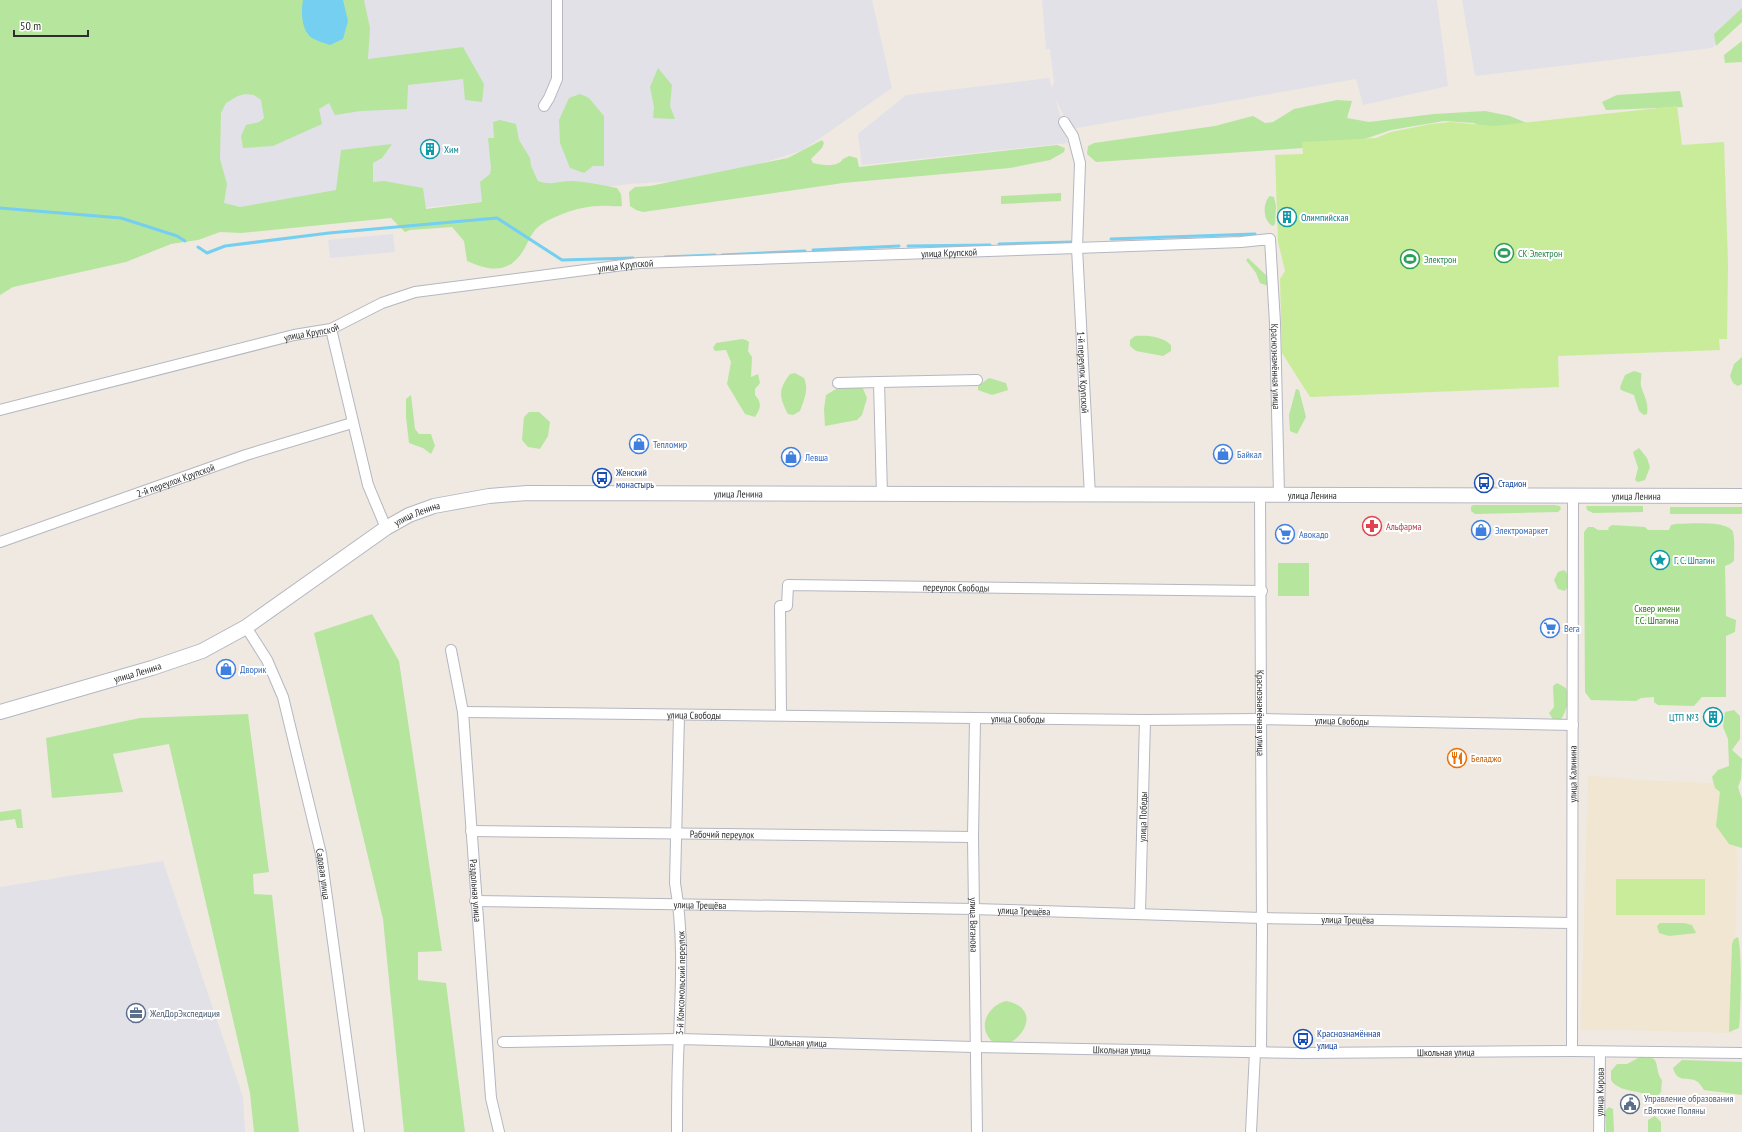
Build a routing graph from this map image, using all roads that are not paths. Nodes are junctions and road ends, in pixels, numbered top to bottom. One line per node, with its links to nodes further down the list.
1 (557, 0): 2 (street)
2 (544, 106)
3 (1064, 122): 5 (street, 1-й переулок Крупской)
4 (1270, 239): 5 (street, улица Крупской); 14 (street, Краснознамённая улица)
5 (1077, 248): 6 (street, улица Крупской); 15 (street, 1-й переулок Крупской)
6 (330, 329): 10 (street, улица Крупской); 11 (street)
7 (977, 380): 9 (street)
8 (838, 382): 9 (street)
9 (879, 382): 12 (street)
10 (0, 410)
11 (352, 423): 18 (street); 19 (street, 2-й переулок Крупской)
12 (882, 495): 15 (street, улица Ленина); 18 (street, улица Ленина)
13 (1260, 495): 14 (street, улица Ленина); 15 (street, улица Ленина); 20 (street, Краснознамённая улица)
14 (1279, 495): 16 (street, улица Ленина)
15 (1090, 496)
16 (1573, 496): 17 (street, улица Ленина); 30 (street, улица Калинина)
17 (1742, 496)
18 (386, 528): 21 (street, улица Ленина)
19 (0, 542)
20 (1262, 590): 26 (street, переулок Свободы); 28 (street, Краснознамённая улица)
21 (246, 627): 23 (street, улица Ленина); 47 (street, Садовая улица)
22 (451, 650): 24 (street, Раздольная улица)
23 (0, 712)
24 (463, 712): 25 (street, улица Свободы); 31 (street, Раздольная улица)
25 (679, 715): 26 (street, улица Свободы); 32 (street, 3-й Комсомольский переулок)
26 (781, 715): 27 (street, улица Свободы)
27 (975, 719): 29 (street, улица Свободы); 33 (street, улица Ваганова)
28 (1261, 719): 29 (street, улица Свободы); 30 (street, улица Свободы); 38 (street, Краснознамённая улица)
29 (1145, 720): 37 (street, улица Победы)
30 (1573, 725): 39 (street, улица Калинина)
31 (471, 831): 32 (street, Рабочий переулок); 34 (street, Раздольная улица)
32 (676, 832): 33 (street, Рабочий переулок); 35 (street, 3-й Комсомольский переулок)
33 (973, 837): 36 (street, улица Ваганова)
34 (475, 901): 35 (street, улица Трещёва); 48 (street, Раздольная улица)
35 (679, 905): 36 (street, улица Трещёва); 40 (street, 3-й Комсомольский переулок)
36 (974, 909): 37 (street, улица Трещёва); 42 (street, улица Ваганова)
37 (1140, 913): 38 (street, улица Трещёва)
38 (1262, 918): 39 (street, улица Трещёва); 44 (street, Краснознамённая улица)
39 (1572, 923): 43 (street, улица Калинина)
40 (678, 1039): 41 (street, Школьная улица); 42 (street, Школьная улица); 49 (street, 3-й Комсомольский переулок)
41 (503, 1042)
42 (974, 1047): 44 (street, Школьная улица); 50 (street, улица Ваганова)
43 (1572, 1051): 44 (street, Школьная улица); 45 (street, Школьная улица)
44 (1258, 1052): 51 (street, Краснознамённая улица)
45 (1600, 1053): 46 (street, Школьная улица); 52 (street, улица Кирова)
46 (1742, 1053)
47 (358, 1132)
48 (499, 1132)
49 (677, 1132)
50 (977, 1132)
51 (1251, 1132)
52 (1599, 1132)

